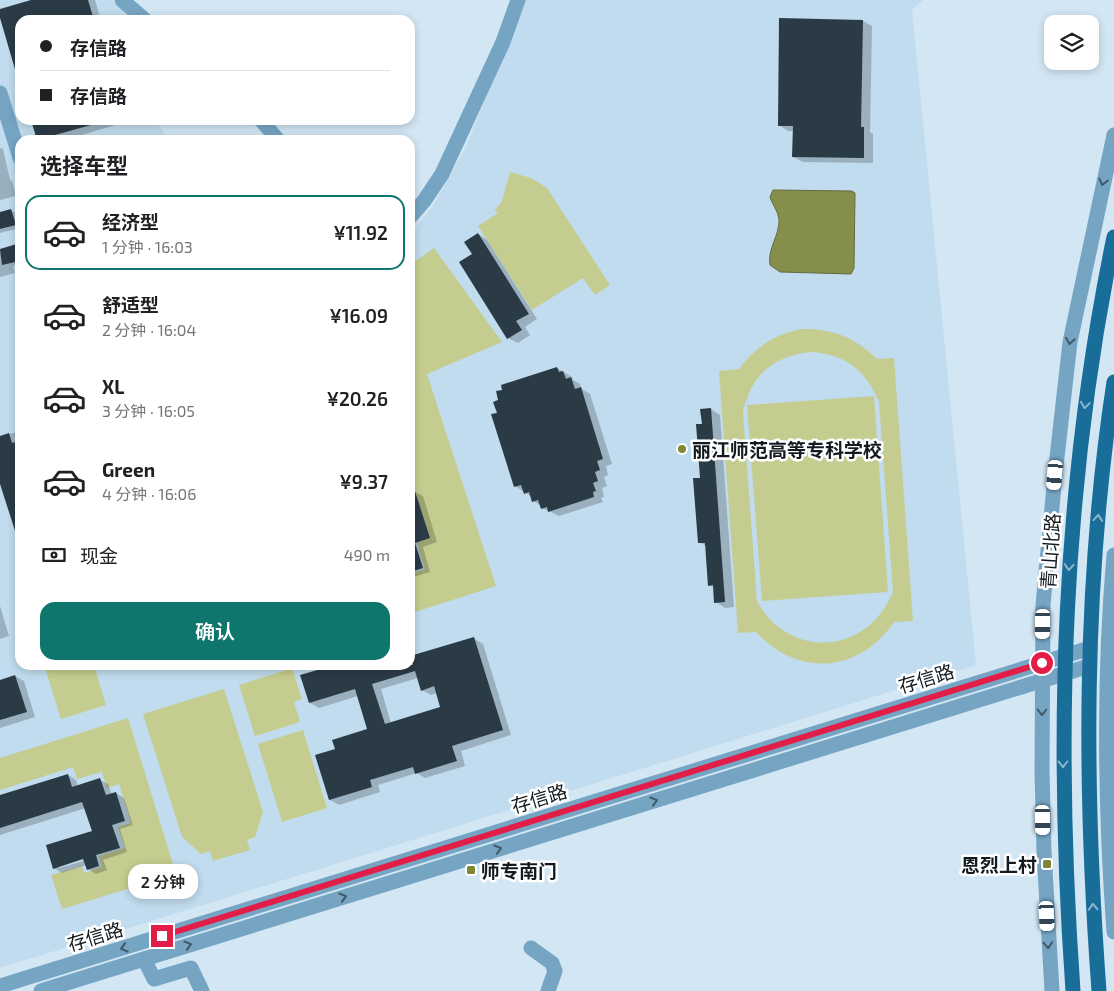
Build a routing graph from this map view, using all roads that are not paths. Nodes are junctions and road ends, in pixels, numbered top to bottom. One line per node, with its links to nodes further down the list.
1 (122, 0): 3 (street)
2 (518, 0): 9 (street)
3 (139, 15)
4 (0, 93): 8 (street)
5 (265, 125): 6 (street)
6 (274, 135)
7 (1114, 135): 17 (street, one-way to 17)
8 (15, 142)
9 (415, 211)
10 (1114, 237): 16 (main road, 青山北路, one-way to 16)
11 (1114, 386): 14 (main road, one-way to 11)
12 (1114, 555): 13 (street)
13 (1112, 625): 14 (street); 21 (street)
14 (1091, 630): 15 (main road)
15 (1090, 648): 16 (street, 存信路); 18 (main road)
16 (1065, 656): 17 (street, 存信路); 19 (main road, 青山北路)
17 (1042, 663): 20 (street); 24 (street, 存信路, one-way to 24)
18 (1090, 666): 19 (street, 存信路); 30 (main road, one-way to 18)
19 (1064, 674): 20 (street, 存信路); 29 (main road, 青山北路, one-way to 29)
20 (1042, 681): 23 (street, 存信路, one-way to 20); 28 (street, one-way to 28)
21 (1114, 932)
22 (531, 948): 27 (street)
23 (144, 959): 25 (street, 存信路); 26 (street)
24 (0, 986)
25 (41, 991)
26 (202, 991)
27 (548, 991)
28 (1052, 991)
29 (1073, 991)
30 (1099, 991)

